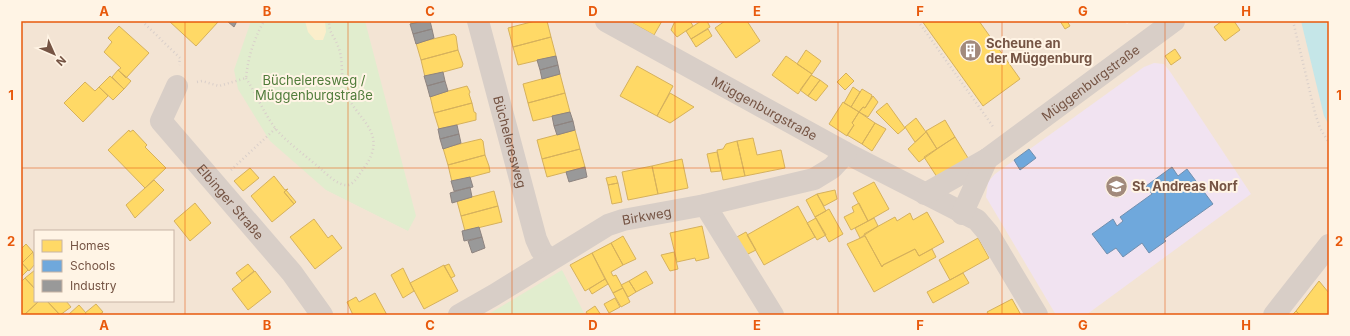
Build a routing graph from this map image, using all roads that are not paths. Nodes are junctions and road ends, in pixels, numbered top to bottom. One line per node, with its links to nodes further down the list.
1 (478, 21): 11 (street, Bücheleresweg)
2 (606, 21): 5 (street, Müggenburgstraße)
3 (1174, 21): 6 (street, Müggenburgstraße)
4 (177, 86): 12 (street, Elbinger Straße)
5 (846, 153): 7 (street, Müggenburgstraße); 8 (street, Birkweg)
6 (987, 159): 7 (street, Müggenburgstraße); 9 (street, Müggenburgstraße)
7 (925, 194): 9 (street, Müggenburgstraße)
8 (705, 205): 11 (street, Birkweg); 14 (street)
9 (962, 214): 15 (street, Müggenburgstraße)
10 (1329, 245): 16 (street)
11 (549, 260): 13 (street, Birkweg)
12 (322, 315)
13 (459, 315)
14 (773, 315)
15 (1037, 315)
16 (1274, 315)

